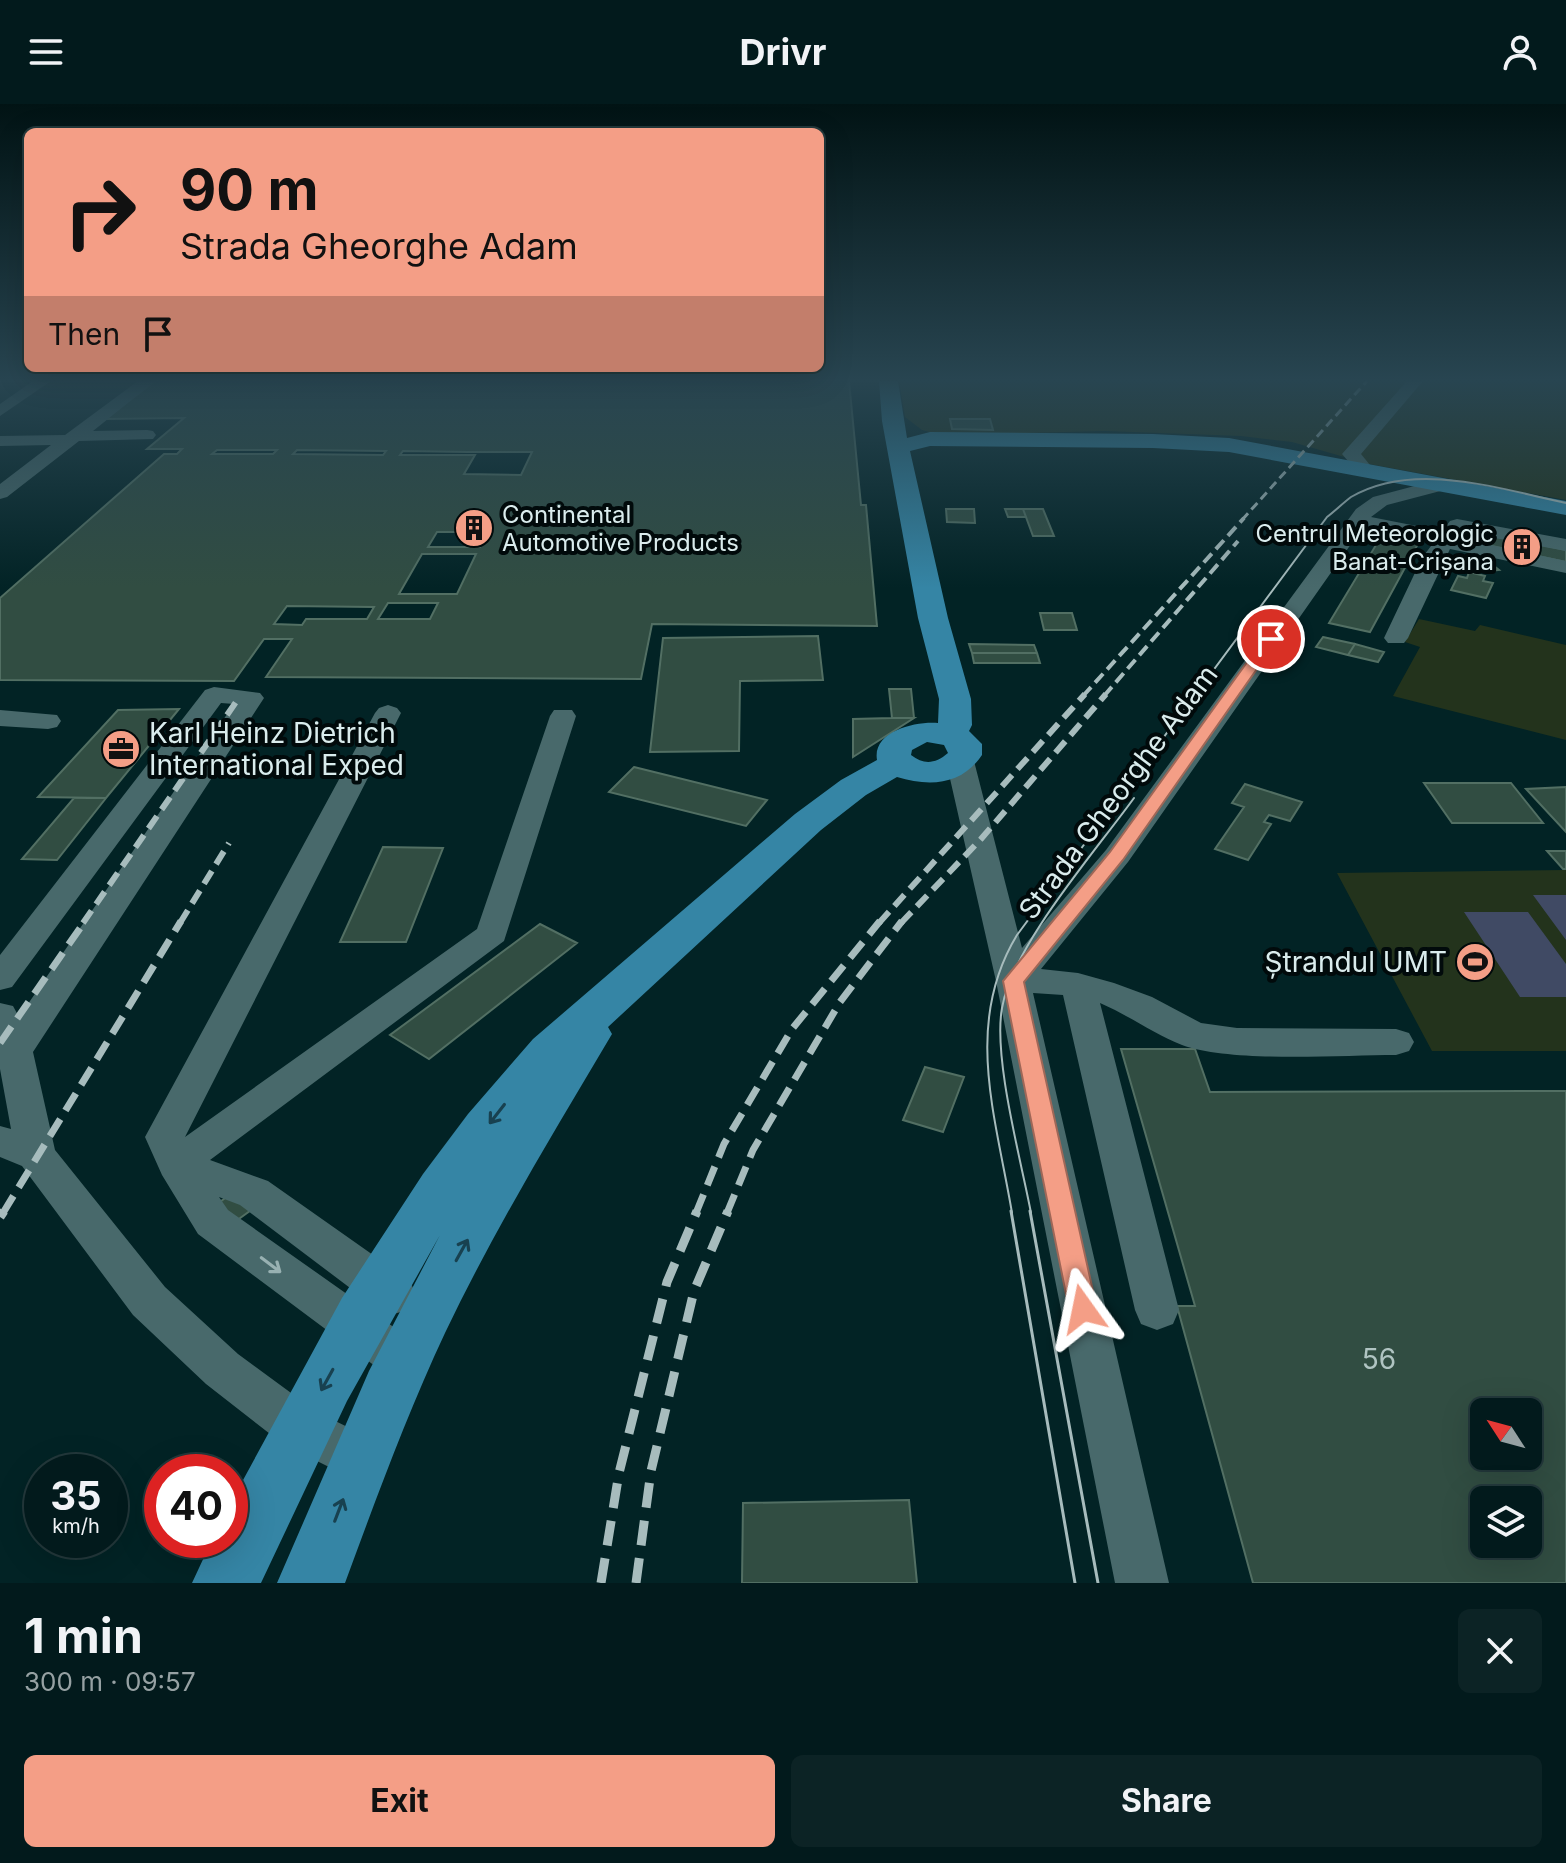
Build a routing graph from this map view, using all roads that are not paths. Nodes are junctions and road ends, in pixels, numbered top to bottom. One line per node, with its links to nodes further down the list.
1 (56, 450): 9 (street)
2 (900, 450): 20 (main road)
3 (1192, 450): 7 (main road, Strada Gheorghe Adam)
4 (1259, 450): 6 (main road, Strada Gheorghe Adam)
5 (1354, 450): 6 (street)
6 (1365, 470): 7 (main road, Strada Gheorghe Adam)
7 (1396, 476): 8 (main road, Strada Gheorghe Adam)
8 (1441, 485): 10 (main road, Strada Gheorghe Adam); 11 (street, Strada Gheorghe Adam)
9 (0, 493)
10 (1566, 508)
11 (1358, 520): 12 (street); 22 (street, Strada Gheorghe Adam)
12 (1445, 539): 13 (street); 14 (street); 15 (street)
13 (1566, 545)
14 (1566, 567)
15 (1396, 638)
16 (388, 713): 28 (street)
17 (563, 716): 28 (street)
18 (0, 718): 19 (street)
19 (48, 721)
20 (942, 766): 22 (street); 24 (main road)
21 (0, 979): 25 (street)
22 (1013, 981): 23 (street); 36 (street)
23 (1078, 985): 26 (street); 30 (street)
24 (611, 999): 29 (main road, one-way to 29); 31 (main road, one-way to 24)
25 (8, 1033): 27 (street)
26 (1396, 1042)
27 (18, 1148): 32 (street)
28 (176, 1164): 29 (street)
29 (368, 1307): 31 (street); 32 (main road, one-way to 32)
30 (1157, 1310)
31 (414, 1338): 33 (main road)
32 (300, 1428): 33 (street); 34 (main road)
33 (359, 1458): 35 (main road, one-way to 33)
34 (226, 1583)
35 (311, 1583)
36 (1142, 1583)

